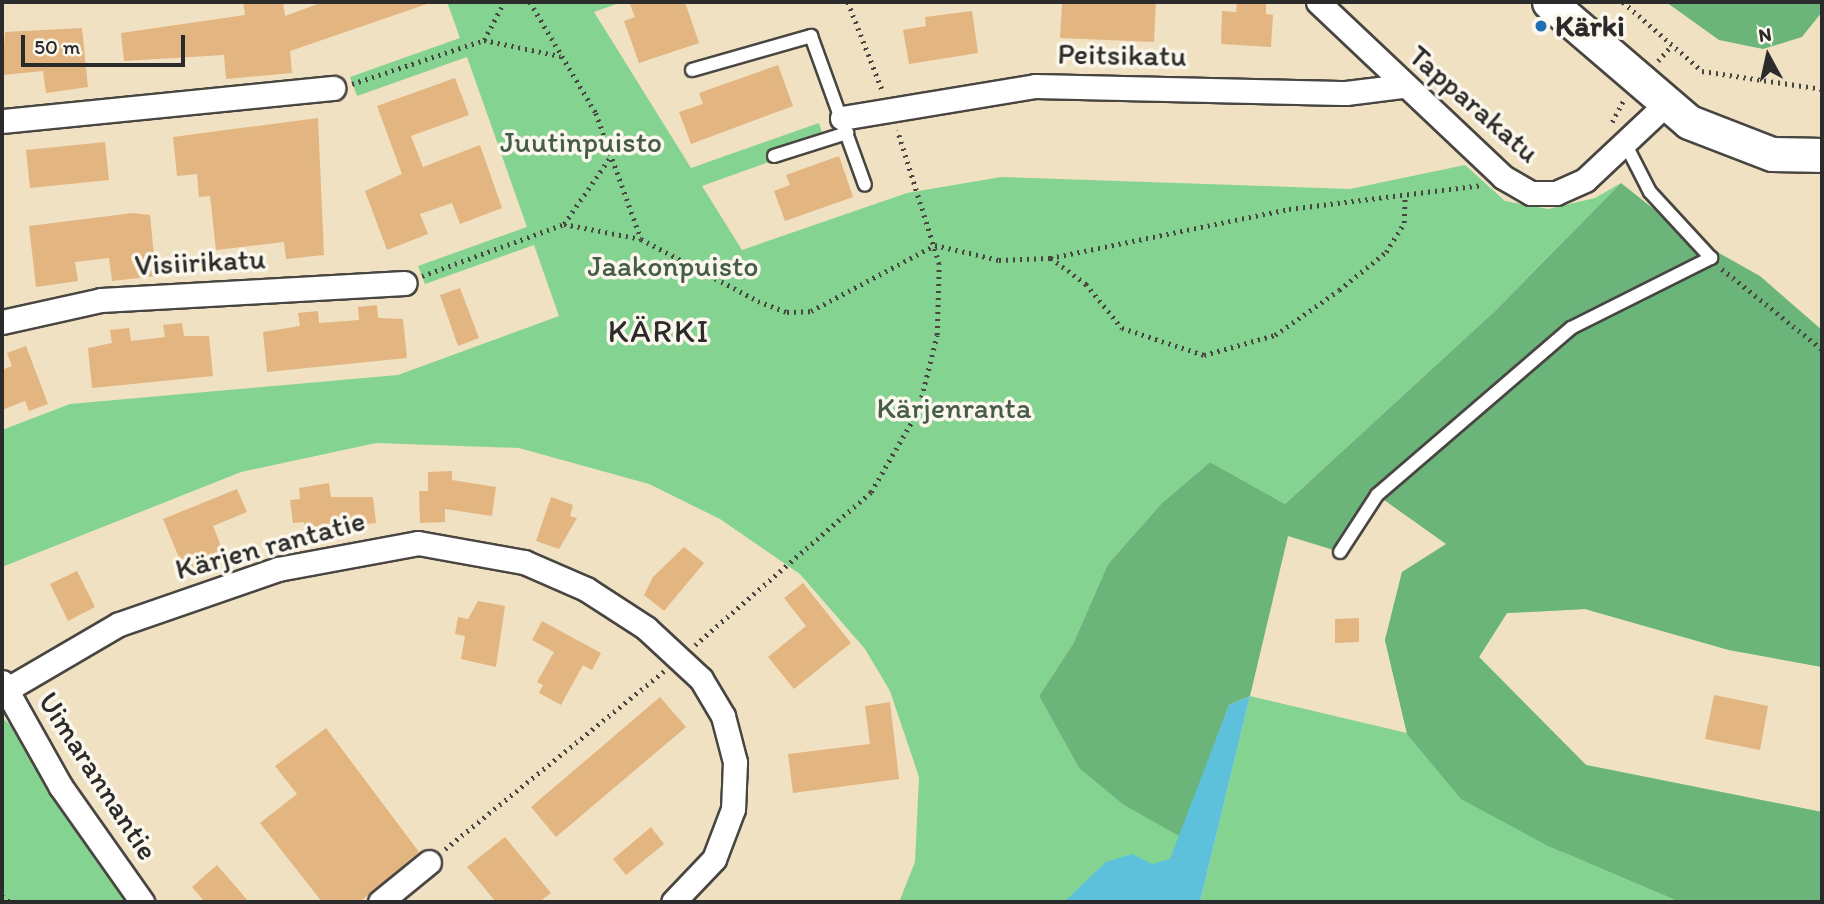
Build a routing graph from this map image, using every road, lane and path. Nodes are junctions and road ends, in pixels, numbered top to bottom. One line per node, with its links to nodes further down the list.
1 (504, 2): 7 (path)
2 (530, 2): 9 (path)
3 (848, 2): 16 (path)
4 (1318, 2): 12 (street, Tapparakatu)
5 (1549, 2): 11 (main road)
6 (1623, 2): 8 (path)
7 (484, 40): 9 (path); 13 (path)
8 (1671, 46): 11 (path); 14 (path)
9 (560, 56): 23 (path)
10 (692, 70): 18 (lane)
11 (1638, 83): 15 (main road); 19 (path)
12 (1402, 86): 16 (street, Peitsikatu); 24 (street, Tapparakatu)
13 (333, 88): 17 (street)
14 (1822, 89)
15 (1665, 105): 20 (street, Tapparakatu); 21 (main road)
16 (889, 108): 18 (street, Peitsikatu); 29 (path)
17 (2, 121)
18 (844, 125): 22 (lane); 25 (lane)
19 (1609, 128)
20 (1626, 145): 24 (street, Tapparakatu); 31 (lane)
21 (1822, 155)
22 (774, 156)
23 (609, 159): 27 (path); 28 (path)
24 (1503, 177): 26 (path)
25 (865, 185)
26 (1405, 196): 30 (path); 30 (path)
27 (564, 224): 28 (path); 32 (path)
28 (641, 239): 29 (path)
29 (935, 245): 30 (path); 36 (path)
30 (1050, 258)
31 (1711, 258): 34 (path); 35 (lane)
32 (405, 282): 33 (street, Visiirikatu)
33 (2, 322)
34 (1822, 349)
35 (1340, 552)
36 (680, 657): 37 (street, Kärjen rantatie); 38 (path); 43 (street, Kärjen rantatie)
37 (4, 686): 41 (street, Uimarannantie)
38 (429, 862): 42 (street)
39 (2, 896): 40 (path)
40 (10, 902)
41 (142, 902)
42 (380, 902)
43 (673, 902)

